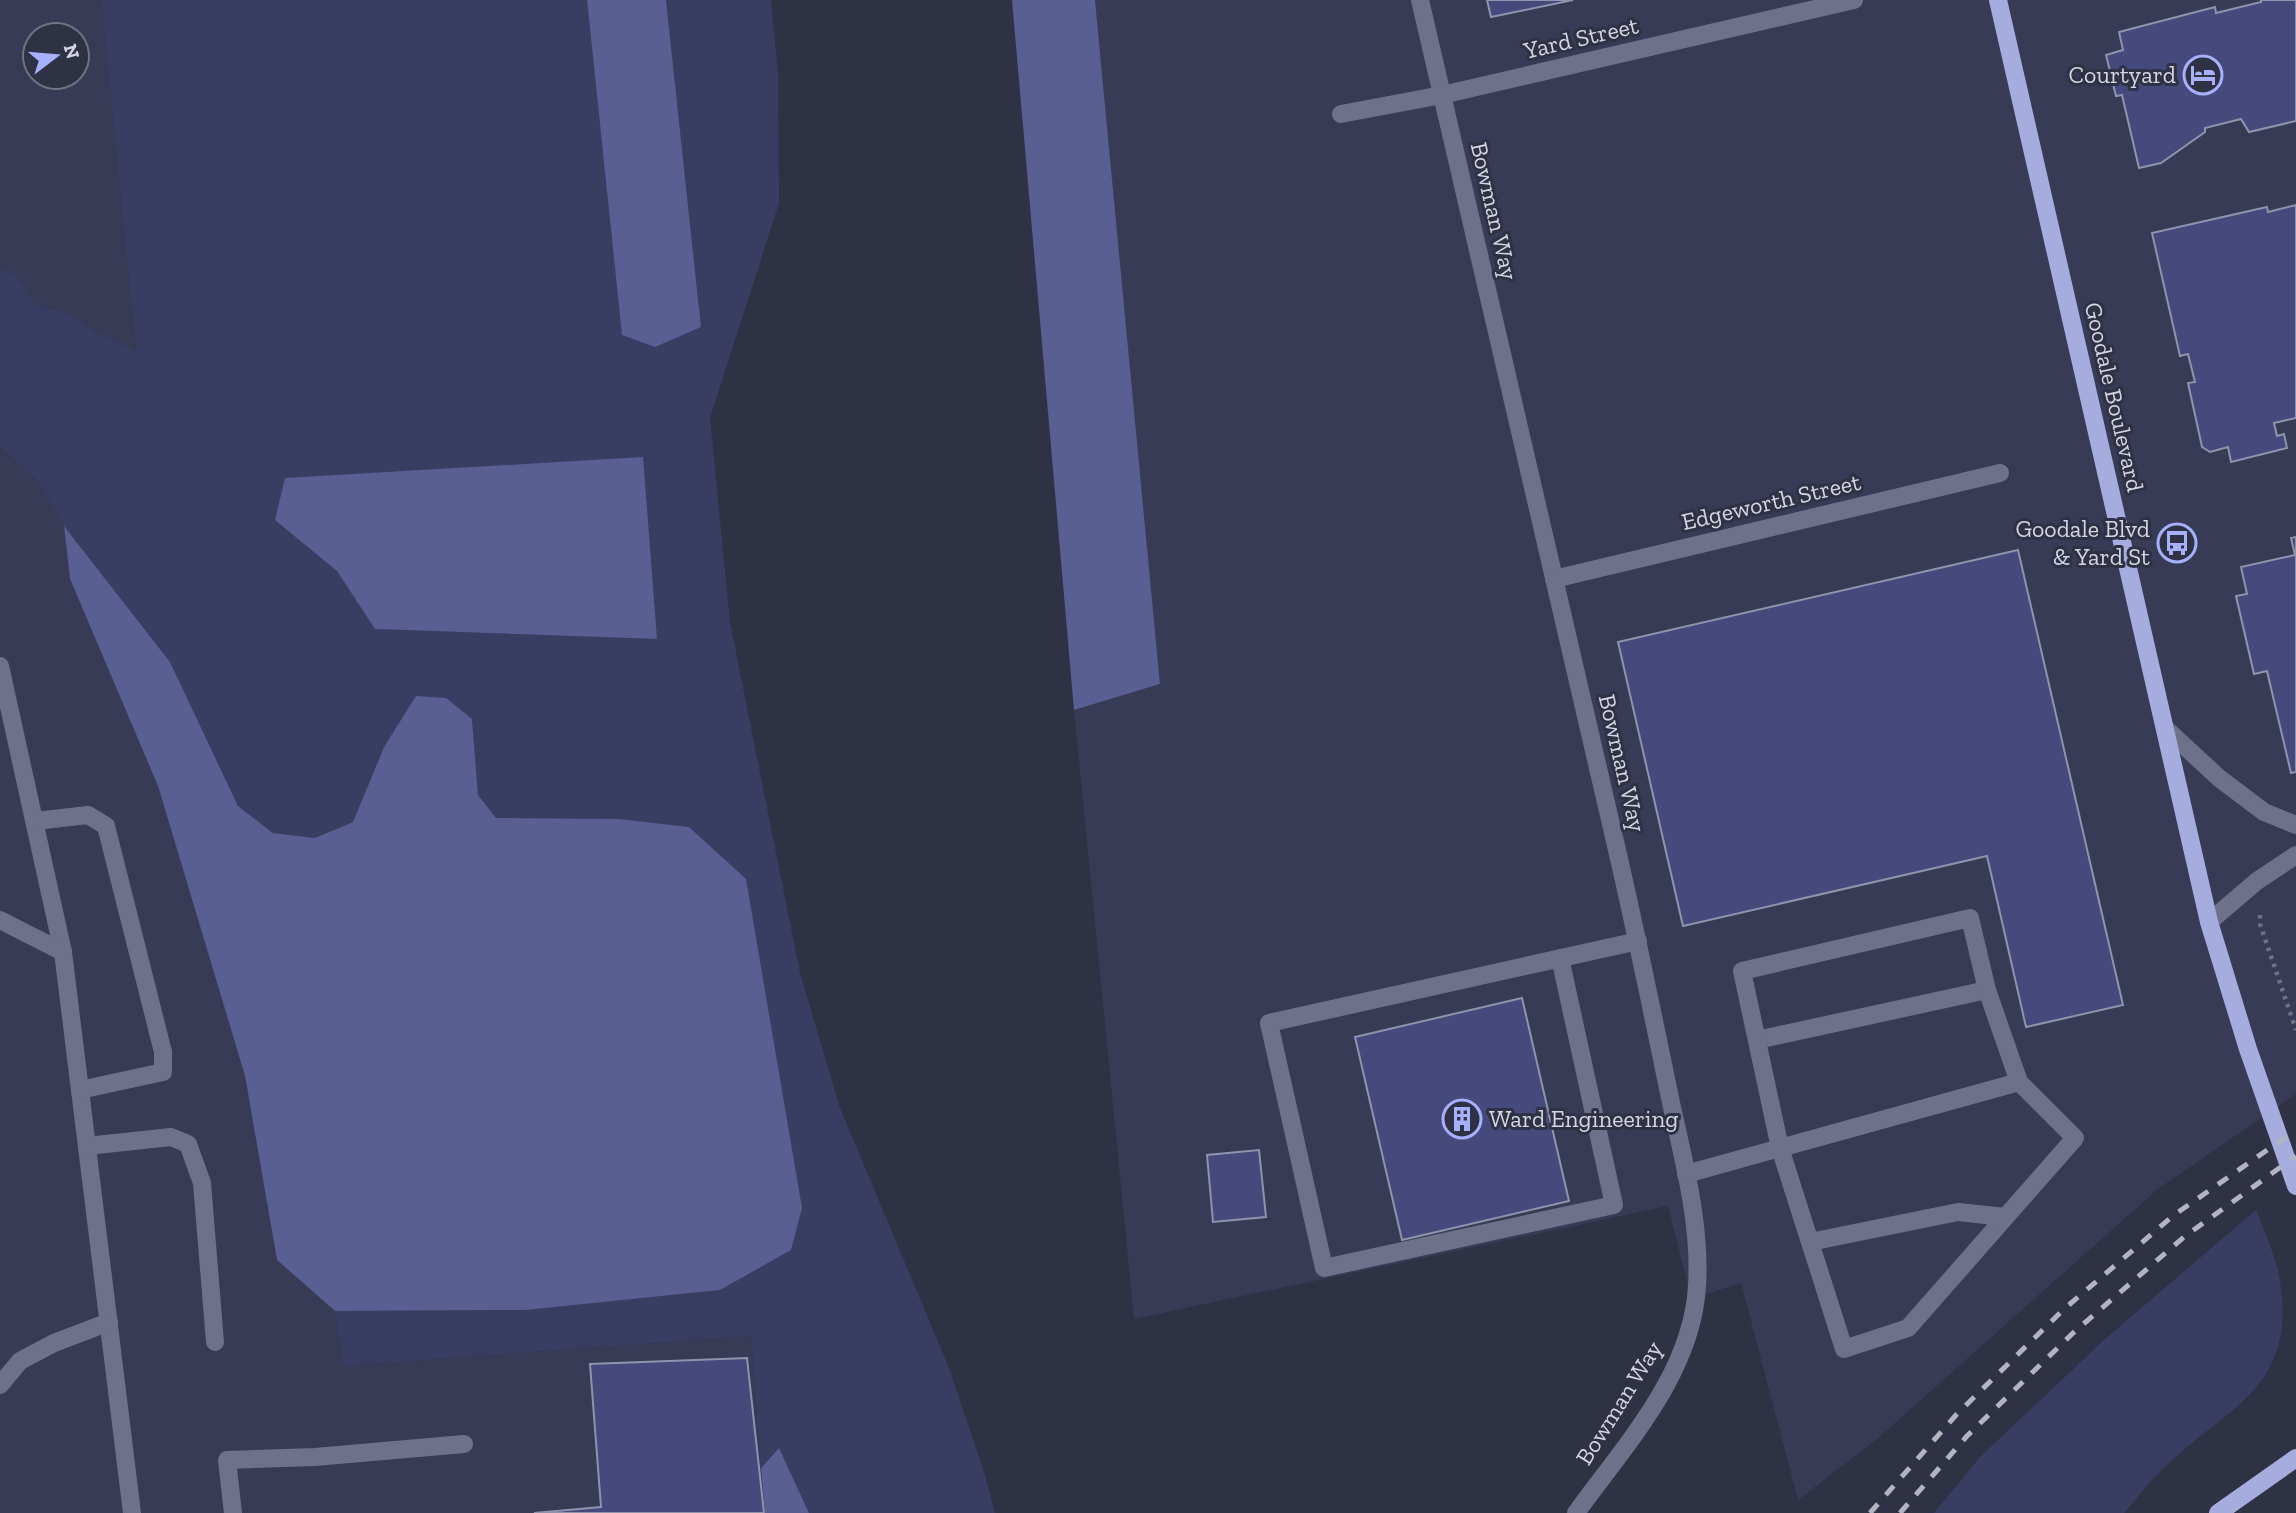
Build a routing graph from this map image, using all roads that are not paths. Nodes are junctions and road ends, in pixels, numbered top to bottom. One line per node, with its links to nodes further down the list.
1 (1420, 0): 4 (street, Bowman Way)
2 (1854, 0): 4 (street, Yard Street)
3 (1998, 0): 9 (main road, Goodale Boulevard)
4 (1442, 95): 5 (street, Yard Street); 7 (street, Bowman Way)
5 (1341, 114)
6 (2000, 473): 7 (street, Edgeworth Street)
7 (1554, 579): 15 (street, Bowman Way)
8 (0, 666): 10 (street)
9 (2165, 728): 11 (street); 14 (main road, Goodale Boulevard)
10 (35, 821): 16 (street); 21 (street)
11 (2296, 825)
12 (2296, 855): 14 (street)
13 (0, 920): 16 (street)
14 (2210, 922): 25 (main road, Goodale Boulevard)
15 (1638, 941): 17 (street); 24 (street, Bowman Way)
16 (63, 952): 21 (street)
17 (1560, 958): 17 (street)
18 (1987, 990): 19 (street); 19 (street); 20 (street)
19 (1757, 1040): 23 (street)
20 (2019, 1082): 23 (street); 26 (street)
21 (80, 1090): 22 (street)
22 (87, 1146): 28 (street); 29 (street)
23 (1780, 1148): 24 (street); 27 (street)
24 (1686, 1174): 35 (street, Bowman Way)
25 (2296, 1186)
26 (2005, 1217): 27 (street); 27 (street)
27 (1810, 1242)
28 (109, 1322): 30 (street); 33 (street)
29 (215, 1342)
30 (0, 1385)
31 (464, 1444): 34 (street)
32 (2296, 1458): 36 (main road)
33 (132, 1513)
34 (233, 1513)
35 (1576, 1513)
36 (2218, 1513)

